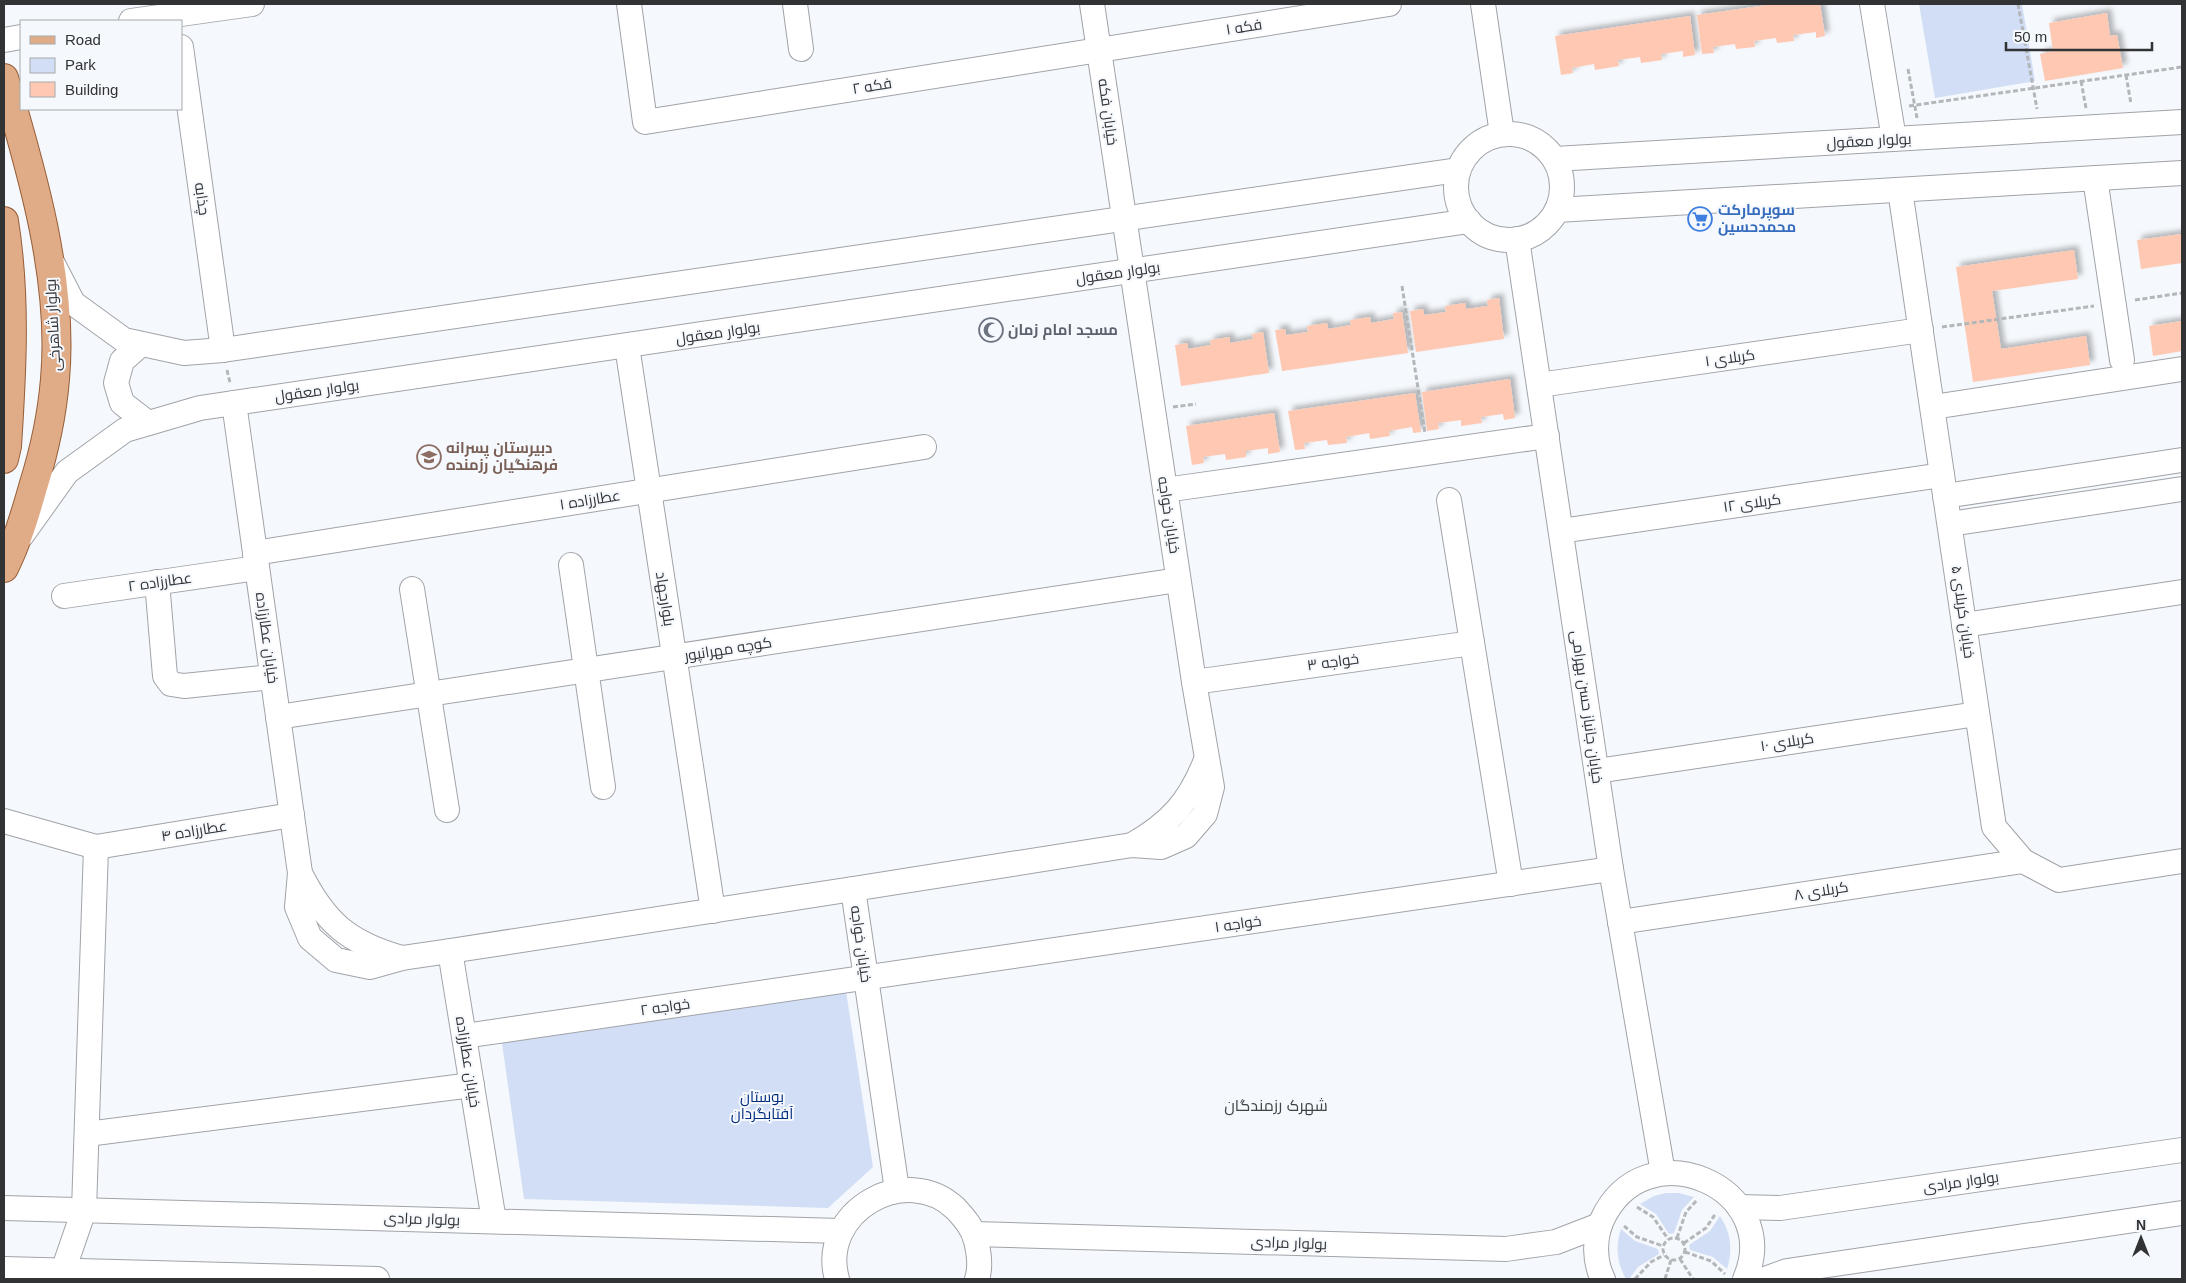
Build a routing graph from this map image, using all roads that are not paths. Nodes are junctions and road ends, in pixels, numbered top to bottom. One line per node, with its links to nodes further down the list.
1 (252, 4): 8 (street)
2 (629, 4): 13 (street, فکه ۲)
3 (795, 4): 12 (street)
4 (1092, 4): 13 (street, خیابان فکه)
5 (1389, 4): 13 (street, فکه ۱)
6 (1483, 4): 17 (street)
7 (1872, 4): 18 (street)
8 (177, 13): 9 (street)
9 (137, 20)
10 (20, 37): 11 (street)
11 (4, 40)
12 (801, 48)
13 (1099, 50): 25 (street, خیابان فکه)
14 (182, 54): 35 (street, چذابه)
15 (4, 78): 29 (main road, بولوار شاهرخی)
16 (2182, 122): 18 (street, بولوار معقول)
17 (1502, 134): 19 (street); 20 (street)
18 (1894, 139): 19 (street, بولوار معقول)
19 (1555, 159): 24 (street)
20 (1458, 170): 25 (street); 27 (street)
21 (2182, 173): 22 (street)
22 (2095, 178): 23 (street); 36 (street)
23 (1900, 190): 24 (street); 32 (street, خیابان کربلای ۵)
24 (1557, 210): 28 (street)
25 (1124, 220): 30 (street, خیابان فکه); 35 (street)
26 (4, 221): 31 (main road)
27 (1469, 221): 28 (street); 30 (street, بولوار معقول)
28 (1518, 239): 38 (street, خیابان جانباز حسن بهرامی)
29 (48, 256): 33 (street); 53 (main road, بولوار شاهرخی)
30 (1132, 271): 34 (street, بولوار معقول); 48 (street, خیابان خواجه)
31 (8, 302): 44 (main road)
32 (1921, 330): 38 (street, کربلای ۱); 40 (street, خیابان کربلای ۵)
33 (141, 344): 35 (street); 41 (street)
34 (627, 346): 39 (street, بولوار معقول); 49 (street, بلوارجهاد)
35 (222, 350)
36 (2122, 360)
37 (2182, 369): 40 (street)
38 (1539, 385): 42 (street, خیابان جانباز حسن بهرامی)
39 (234, 403): 41 (street, بولوار معقول); 54 (street, خیابان عطارزاده)
40 (1933, 407): 46 (street, خیابان کربلای ۵)
41 (148, 424): 53 (street, بولوار معقول)
42 (1547, 436): 48 (street); 52 (street, خیابان جانباز حسن بهرامی)
43 (924, 447): 49 (street, عطارزاده ۱)
44 (4, 459)
45 (2182, 460): 46 (street, کربلای ۱۲)
46 (1944, 485): 51 (street, خیابان کربلای ۵); 52 (street, کربلای ۱۲)
47 (2182, 489): 51 (street)
48 (1165, 490): 57 (street, خیابان خواجه)
49 (649, 491): 54 (street, عطارزاده ۱); 64 (street, بلوارجهاد)
50 (1449, 500): 63 (street)
51 (1950, 524): 62 (street, خیابان کربلای ۵)
52 (1561, 531): 71 (street, خیابان جانباز حسن بهرامی)
53 (17, 542): 56 (main road, بولوار شاهرخی)
54 (256, 560): 58 (street, عطارزاده ۲); 66 (street, خیابان عطارزاده)
55 (572, 565): 65 (street)
56 (4, 568)
57 (1178, 580): 64 (street, کوچه مهرانپور); 67 (street, خیابان خواجه)
58 (157, 582): 61 (street, عطارزاده ۲); 66 (street)
59 (412, 589): 68 (street)
60 (2182, 592): 62 (street)
61 (64, 596)
62 (1964, 625): 69 (street, خیابان کربلای ۵)
63 (1472, 643): 67 (street, خواجه ۳); 80 (street)
64 (674, 657): 65 (street, کوچه مهرانپور); 82 (street, بلوارجهاد)
65 (586, 670): 68 (street, کوچه مهرانپور); 72 (street)
66 (272, 677): 70 (street, خیابان عطارزاده)
67 (1194, 682): 81 (street, خیابان خواجه)
68 (429, 694): 70 (street, کوچه مهرانپور); 73 (street)
69 (1978, 714): 71 (street, کربلای ۱۰); 77 (street, خیابان کربلای ۵)
70 (278, 717): 74 (street, خیابان عطارزاده)
71 (1597, 771): 79 (street, خیابان جانباز حسن بهرامی)
72 (603, 787)
73 (447, 810)
74 (292, 814): 76 (street, عطارزاده ۴); 84 (street, خیابان عطارزاده)
75 (4, 821): 76 (street)
76 (96, 847): 88 (street)
77 (2023, 861): 78 (street, خیابان کربلای ۵); 83 (street, کربلای ۸)
78 (2182, 861)
79 (1611, 869): 80 (street, خواجه ۱); 83 (street, خیابان جانباز حسن بهرامی)
80 (1511, 884): 85 (street, خواجه ۱)
81 (852, 889): 82 (street); 85 (street, خیابان خواجه)
82 (713, 911): 84 (street)
83 (1620, 922): 90 (street, خیابان جانباز حسن بهرامی)
84 (450, 951): 86 (street, خیابان عطارزاده)
85 (866, 978): 86 (street, خواجه ۲); 91 (street, خیابان خواجه)
86 (464, 1036): 87 (street, خیابان عطارزاده)
87 (472, 1085): 88 (street); 96 (street, خیابان عطارزاده)
88 (87, 1134): 94 (street)
89 (2182, 1150): 92 (street, بولوار مرادی)
90 (1664, 1173): 92 (street); 97 (street)
91 (897, 1190): 98 (street); 99 (street)
92 (1723, 1206): 102 (street)
93 (4, 1208): 94 (street, بولوار مرادی)
94 (84, 1210): 96 (street, بولوار مرادی); 101 (street)
95 (2182, 1213): 107 (street)
96 (494, 1221): 98 (street, بولوار مرادی)
97 (1600, 1225): 99 (street, بولوار مرادی); 106 (street)
98 (841, 1231): 104 (street)
99 (974, 1234): 105 (street)
100 (4, 1269): 101 (street)
101 (63, 1275): 103 (street)
102 (1731, 1276)
103 (377, 1279)
104 (837, 1279)
105 (977, 1279)
106 (1603, 1279)
107 (1765, 1279)

